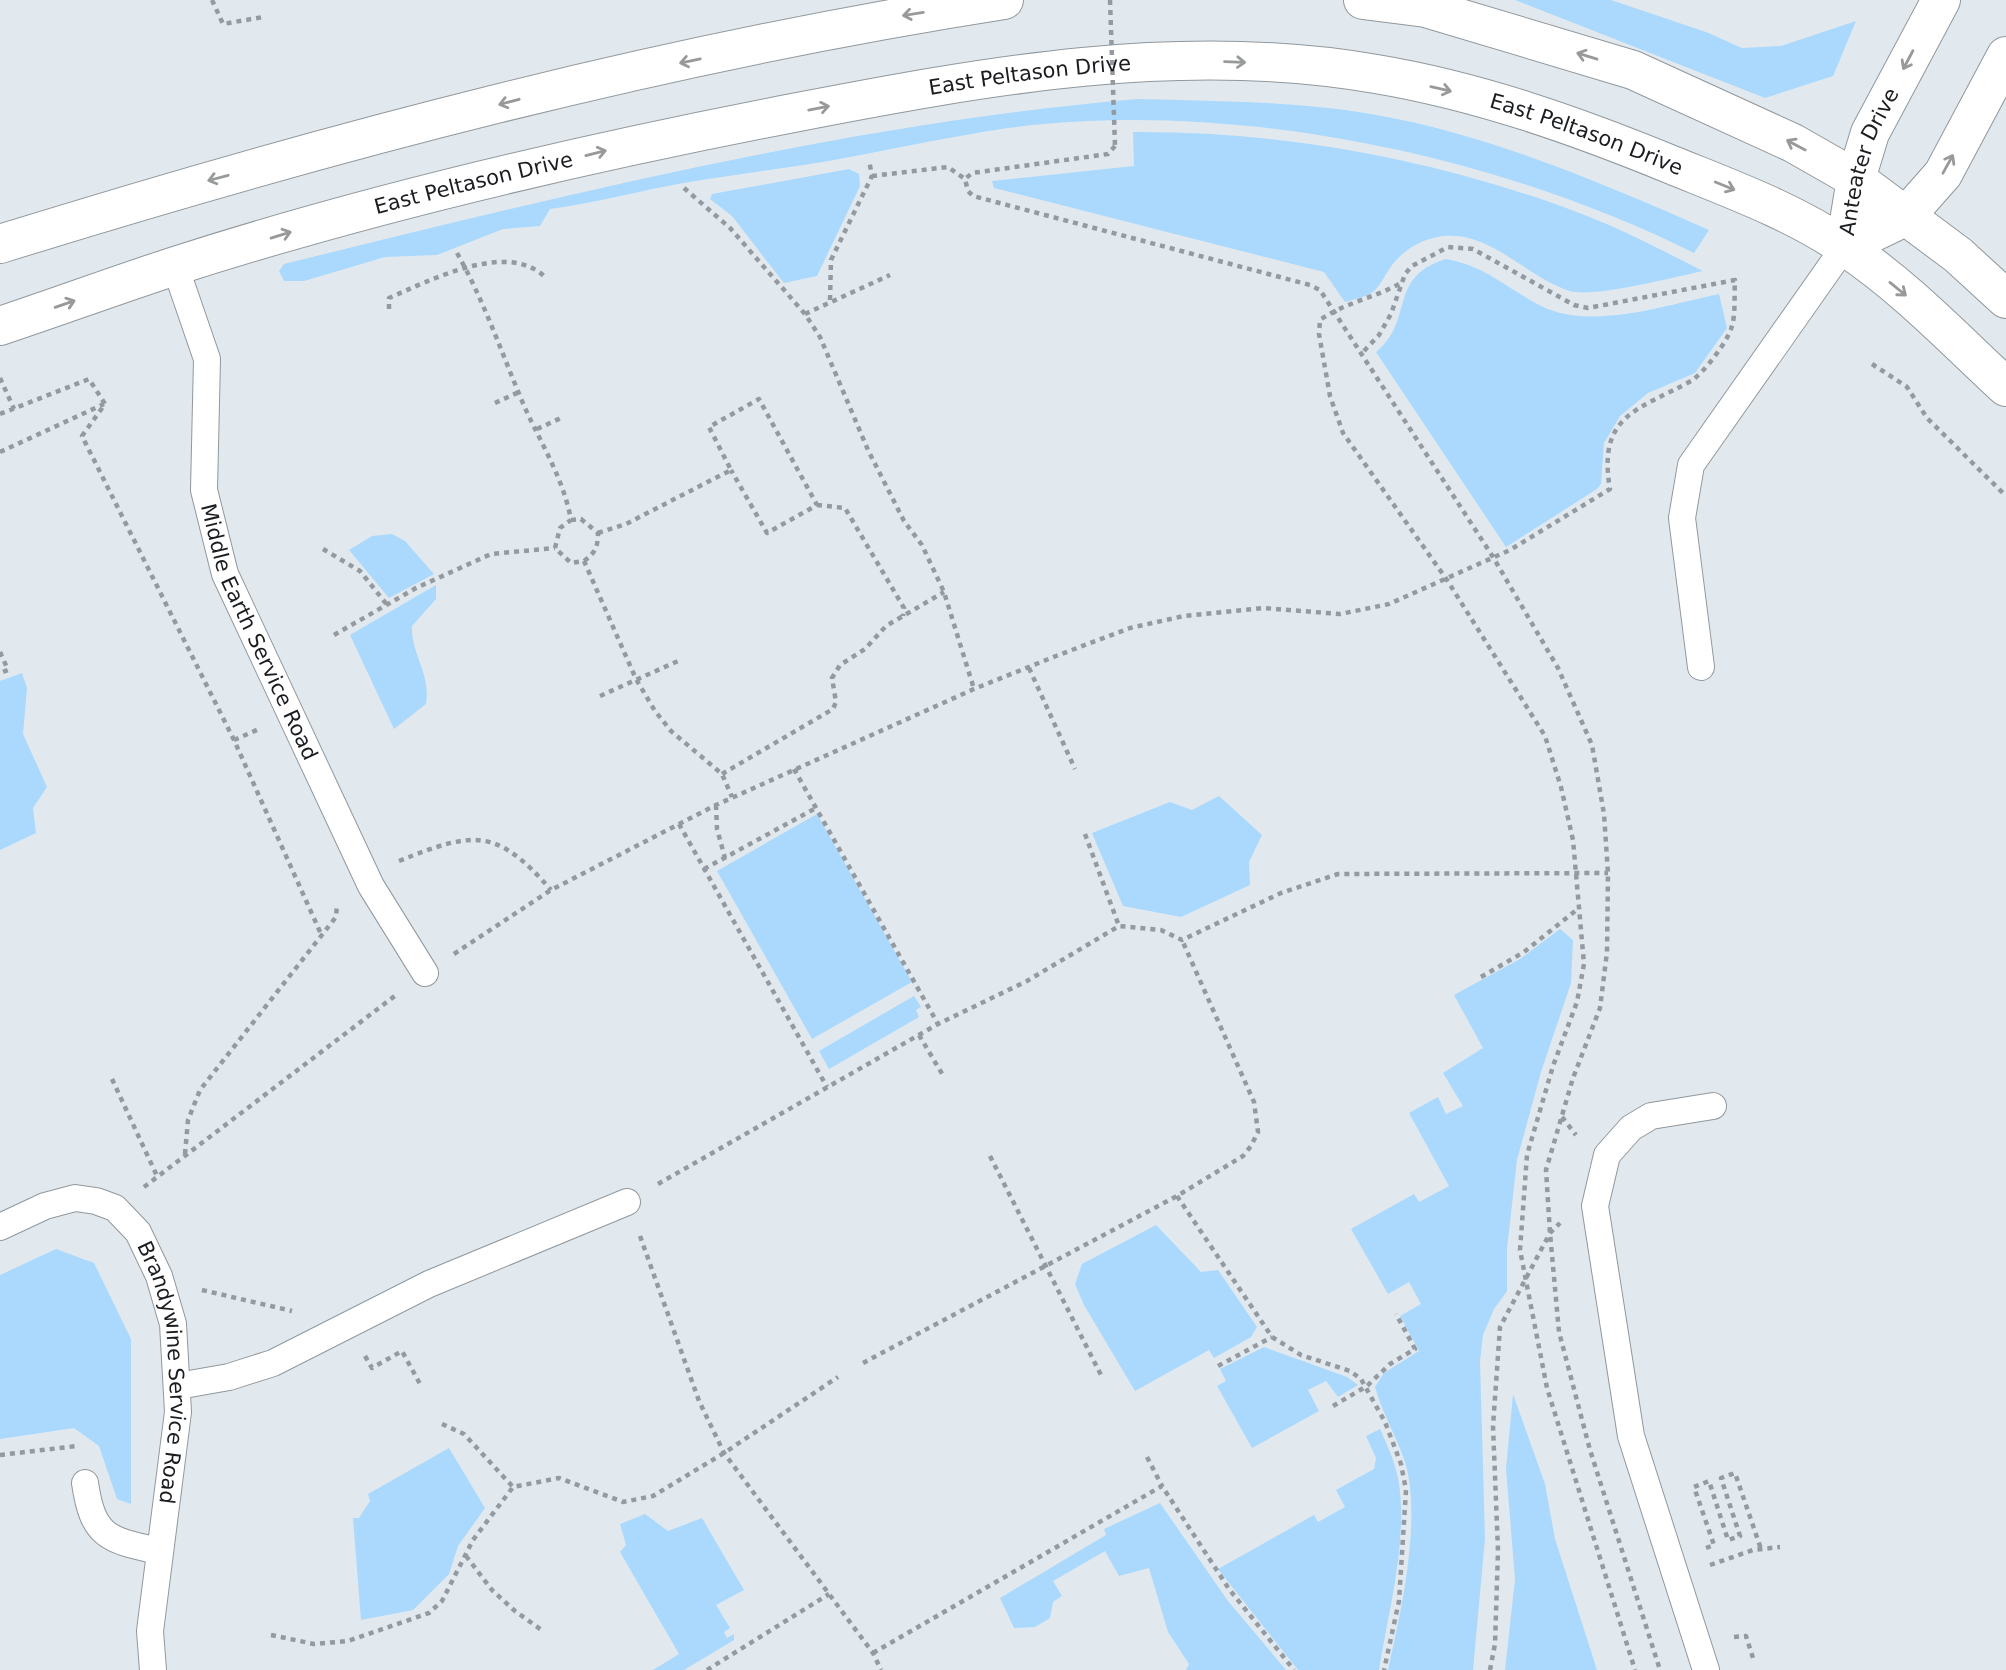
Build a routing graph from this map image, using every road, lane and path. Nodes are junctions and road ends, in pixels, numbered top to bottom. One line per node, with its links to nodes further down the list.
1 (212, 0): 6 (path)
2 (1004, 0): 14 (main road, one-way to 14)
3 (1110, 0): 11 (path, bridge)
4 (1363, 0): 10 (main road, one-way to 4)
5 (1941, 0): 10 (main road, Anteater Drive, one-way to 10)
6 (263, 17)
7 (2006, 56): 13 (main road, Anteater Drive, one-way to 7)
8 (869, 160): 9 (path)
9 (872, 176): 11 (path); 23 (path)
10 (1856, 178): 13 (main road); 15 (main road, Anteater Drive)
11 (965, 180): 25 (path)
12 (684, 188): 26 (path)
13 (1905, 217): 15 (main road, Anteater Drive); 22 (main road)
14 (0, 244)
15 (1845, 246): 17 (main road, East Peltason Drive, one-way to 15); 31 (main road, East Peltason Drive, one-way to 31); 56 (lane)
16 (457, 253): 18 (path)
17 (175, 266): 27 (main road, East Peltason Drive, one-way to 17); 83 (lane, Middle Earth Service Road)
18 (465, 267): 20 (path); 24 (path); 32 (path)
19 (890, 275): 23 (path)
20 (546, 278)
21 (1400, 283): 25 (path); 28 (path); 47 (path)
22 (2006, 299)
23 (830, 300): 26 (path)
24 (389, 309)
25 (1333, 311): 28 (path); 49 (path)
26 (806, 314): 50 (path)
27 (0, 326)
28 (1363, 352): 47 (path)
29 (1872, 364): 41 (path)
30 (0, 378): 35 (path)
31 (2006, 387)
32 (519, 392): 33 (path); 38 (path)
33 (495, 403)
34 (105, 404): 35 (path); 39 (path); 63 (path)
35 (14, 409): 36 (path)
36 (0, 414)
37 (561, 418): 38 (path)
38 (537, 429): 43 (path)
39 (0, 452)
40 (731, 470): 42 (path); 42 (path); 44 (path)
41 (2006, 496)
42 (817, 505): 52 (path)
43 (570, 520): 44 (path); 45 (path)
44 (598, 533): 48 (path)
45 (555, 548): 48 (path); 51 (path)
46 (323, 549): 51 (path)
47 (1493, 556): 49 (path); 76 (path)
48 (584, 561): 59 (path)
49 (1447, 580): 57 (path); 75 (path)
50 (944, 593): 52 (path); 60 (path)
51 (388, 606): 53 (path)
52 (903, 617): 66 (path)
53 (334, 635)
54 (0, 652): 58 (path)
55 (678, 662): 59 (path)
56 (1701, 667)
57 (1029, 668): 60 (path); 65 (path)
58 (0, 673)
59 (636, 679): 61 (path); 66 (path)
60 (974, 689): 64 (path)
61 (600, 696)
62 (265, 731): 63 (path)
63 (234, 740): 81 (path)
64 (794, 769): 67 (path); 69 (path)
65 (1074, 769)
66 (722, 774): 67 (path)
67 (732, 797): 68 (path)
68 (716, 805): 70 (path); 72 (path)
69 (816, 808): 72 (path); 85 (path)
70 (679, 824): 74 (path); 77 (path)
71 (1085, 834): 80 (path)
72 (725, 858): 74 (path)
73 (388, 865): 77 (path)
74 (704, 869): 89 (path)
75 (1577, 872): 76 (path); 79 (path); 82 (path)
76 (1608, 873): 99 (path)
77 (551, 890): 83 (path)
78 (338, 897): 81 (path)
79 (1580, 908): 84 (path); 101 (path)
80 (1119, 926): 82 (path); 85 (path)
81 (321, 934): 91 (path)
82 (1182, 940): 95 (path)
83 (425, 973): 91 (path)
84 (1481, 977)
85 (938, 1024): 86 (path)
86 (919, 1035): 87 (path); 89 (path)
87 (944, 1077)
88 (112, 1079): 93 (path)
89 (827, 1087): 96 (path)
90 (1713, 1106): 94 (lane)
91 (185, 1154): 93 (path)
92 (990, 1156): 100 (path)
93 (157, 1176): 97 (path)
94 (1598, 1185): 99 (path); 142 (lane)
95 (1177, 1195): 100 (path); 105 (path)
96 (627, 1202): 112 (lane); 116 (path)
97 (115, 1208): 98 (lane); 112 (lane, Brandywine Service Road)
98 (0, 1227)
99 (1550, 1233): 101 (path); 141 (path)
100 (1046, 1266): 107 (path); 110 (path)
101 (1524, 1281): 139 (path); 140 (path)
102 (206, 1291): 103 (path)
103 (235, 1298)
104 (1396, 1314): 113 (path)
105 (1272, 1337): 108 (path); 113 (path)
106 (402, 1351): 111 (path)
107 (863, 1363)
108 (1218, 1366)
109 (838, 1377): 116 (path)
110 (1102, 1377)
111 (420, 1384)
112 (178, 1386): 125 (lane, Brandywine Service Road)
113 (1367, 1386): 114 (path); 138 (path)
114 (1333, 1406)
115 (442, 1424): 121 (path)
116 (724, 1453): 121 (path); 130 (path)
117 (0, 1455): 119 (path)
118 (1147, 1457): 120 (path)
119 (85, 1483): 125 (lane)
120 (1162, 1486): 133 (path); 137 (path)
121 (513, 1487): 126 (path)
122 (1780, 1547): 123 (path)
123 (1761, 1549): 124 (path); 128 (path)
124 (1699, 1550)
125 (159, 1552): 134 (lane, Brandywine Service Road)
126 (466, 1556): 131 (path); 132 (path)
127 (1702, 1558): 129 (path)
128 (1719, 1561)
129 (1705, 1566)
130 (829, 1594): 133 (path); 135 (path)
131 (543, 1630)
132 (271, 1635)
133 (873, 1653): 136 (path)
134 (153, 1670)
135 (706, 1670)
136 (881, 1670)
137 (1294, 1670)
138 (1384, 1670)
139 (1490, 1670)
140 (1635, 1670)
141 (1660, 1670)
142 (1706, 1670)

